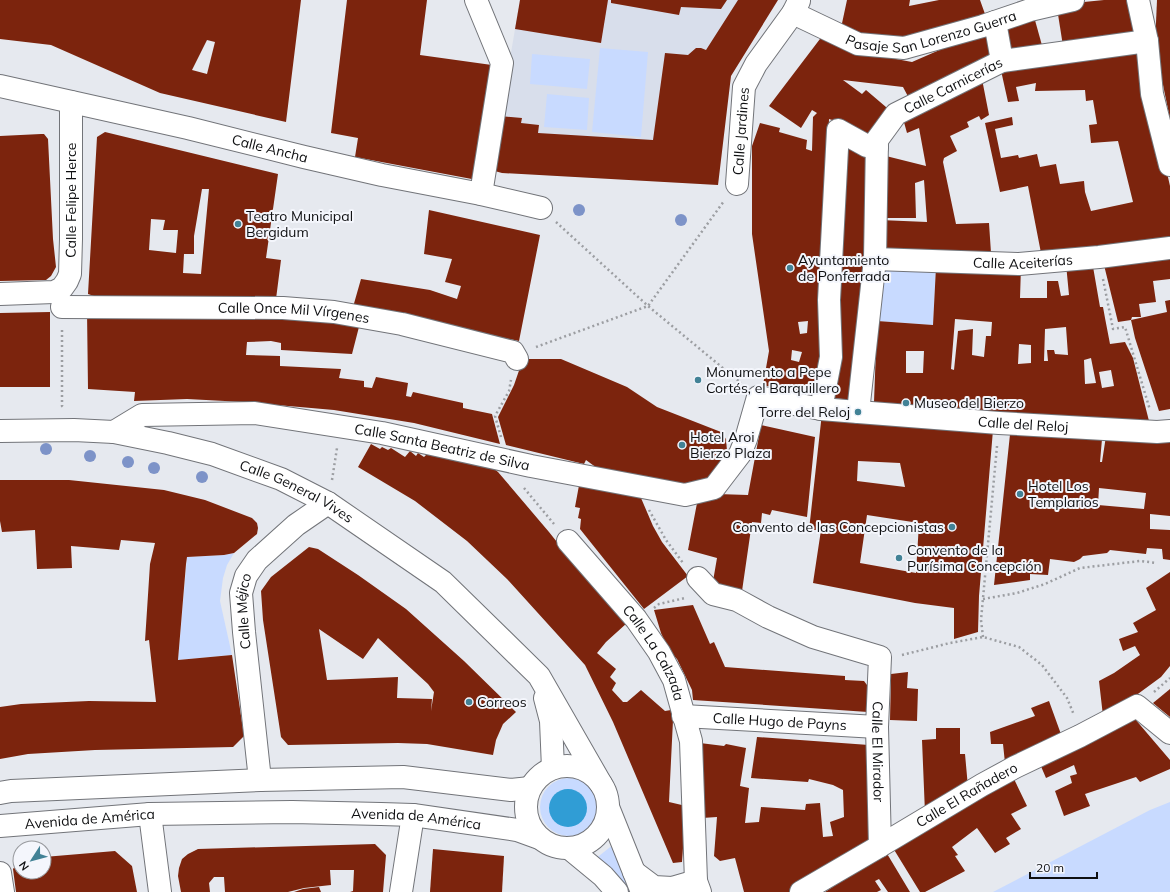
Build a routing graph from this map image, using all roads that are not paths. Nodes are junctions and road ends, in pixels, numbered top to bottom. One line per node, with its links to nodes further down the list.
1 (476, 0): 13 (street)
2 (1074, 0): 5 (street, Pasaje San Lorenzo Guerra)
3 (1138, 0): 6 (street)
4 (796, 6): 5 (street, Pasaje San Lorenzo Guerra); 12 (street, Calle Jardines)
5 (995, 22): 7 (street)
6 (1147, 42): 7 (street, Calle Carnicerías); 11 (street)
7 (1002, 61): 10 (street, Calle Carnicerías)
8 (0, 86): 9 (street, Calle Ancha)
9 (71, 102): 13 (street, Calle Ancha); 18 (street, Calle Felipe Herce)
10 (877, 147): 16 (street, Calle Carnicerías); 21 (street)
11 (1170, 165)
12 (737, 184)
13 (481, 194): 14 (street, Calle Ancha)
14 (540, 208)
15 (1170, 248): 16 (street, Calle Aceiterías)
16 (875, 259): 22 (street, Calle Carnicerías)
17 (0, 294): 18 (street, Calle Once Mil Vírgenes)
18 (58, 300): 19 (street, Calle Once Mil Vírgenes)
19 (517, 358)
20 (758, 397): 21 (street, Calle del Reloj); 25 (street, Calle Santa Beatriz de Silva)
21 (821, 409): 22 (street, Calle del Reloj)
22 (858, 412): 24 (street, Calle del Reloj)
23 (0, 431): 25 (street, Calle General Vives)
24 (1163, 431)
25 (114, 432): 26 (street, Calle General Vives)
26 (328, 503): 29 (street, Calle General Vives); 35 (street, Calle Méjico)
27 (568, 541): 30 (street, Calle La Calzada)
28 (698, 578): 31 (street, Calle El Mirador)
29 (539, 676): 33 (street); 37 (street, Calle General Vives)
30 (683, 716): 31 (street, Calle Hugo de Payns); 51 (street, Calle La Calzada)
31 (877, 727): 47 (street, Calle El Mirador)
32 (1170, 733): 47 (street, Calle El Rañadero)
33 (553, 768): 37 (street); 38 (street)
34 (290, 779): 35 (street); 38 (street); 41 (street)
35 (260, 780): 36 (street)
36 (226, 781): 39 (street); 42 (street)
37 (601, 784): 40 (street)
38 (530, 788): 46 (street)
39 (0, 793)
40 (608, 807): 48 (street); 49 (street)
41 (292, 812): 42 (street, Avenida de América); 44 (street, Avenida de América)
42 (228, 813): 43 (street, Avenida de América)
43 (150, 814): 45 (street, Avenida de América); 53 (street)
44 (413, 815): 46 (street, Avenida de América); 54 (street)
45 (0, 826)
46 (539, 838): 48 (street)
47 (880, 846): 57 (street, Calle El Rañadero)
48 (569, 848): 55 (street)
49 (634, 872): 51 (street); 56 (street)
50 (0, 873): 52 (street)
51 (698, 887)
52 (3, 892)
53 (160, 892)
54 (401, 892)
55 (617, 892)
56 (642, 892)
57 (801, 892)

